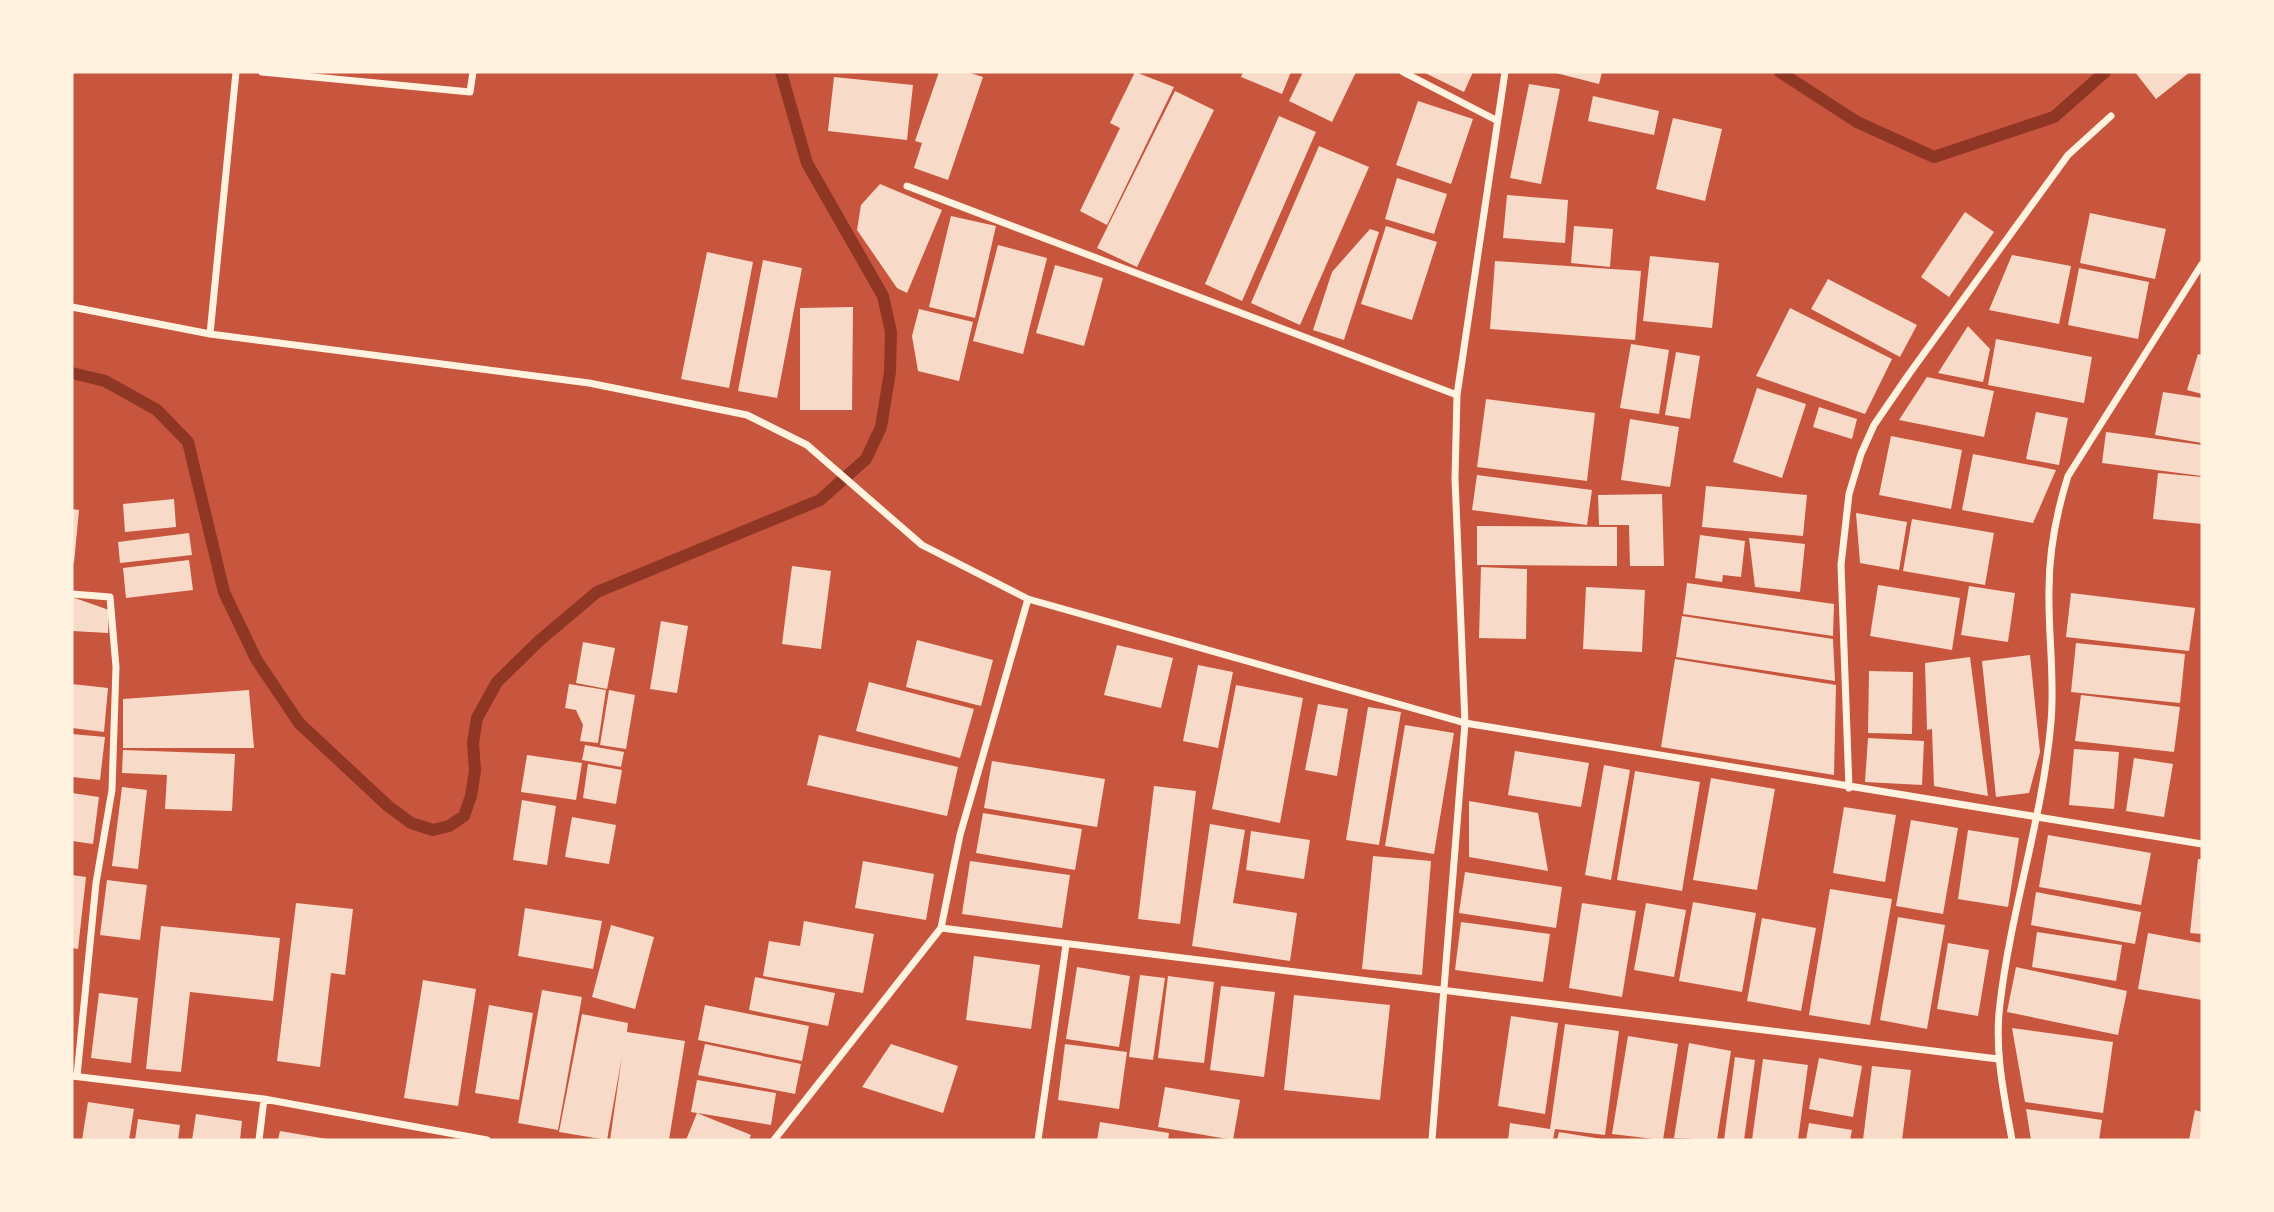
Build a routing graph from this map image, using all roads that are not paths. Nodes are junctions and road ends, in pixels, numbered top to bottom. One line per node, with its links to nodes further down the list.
1 (236, 72): 11 (street)
2 (262, 72): 3 (street)
3 (474, 72)
4 (1403, 72): 7 (street)
5 (1505, 72): 7 (street)
6 (2110, 116): 16 (street)
7 (1496, 120): 12 (street)
8 (907, 186): 12 (street)
9 (2202, 264): 17 (street)
10 (72, 307): 11 (street)
11 (211, 334): 14 (street)
12 (1457, 395): 15 (street)
13 (72, 594): 23 (street)
14 (1028, 599): 15 (street); 19 (street)
15 (1465, 723): 16 (street); 21 (street)
16 (1849, 788): 17 (street)
17 (2037, 819): 18 (street); 22 (street)
18 (2202, 844)
19 (942, 928): 20 (street); 27 (street)
20 (1066, 945): 21 (street); 28 (street)
21 (1445, 991): 22 (street); 29 (street)
22 (1998, 1059): 30 (street)
23 (74, 1076): 24 (street)
24 (264, 1099): 25 (street); 26 (street)
25 (259, 1140)
26 (487, 1140)
27 (774, 1140)
28 (1038, 1140)
29 (1432, 1140)
30 (2012, 1140)

